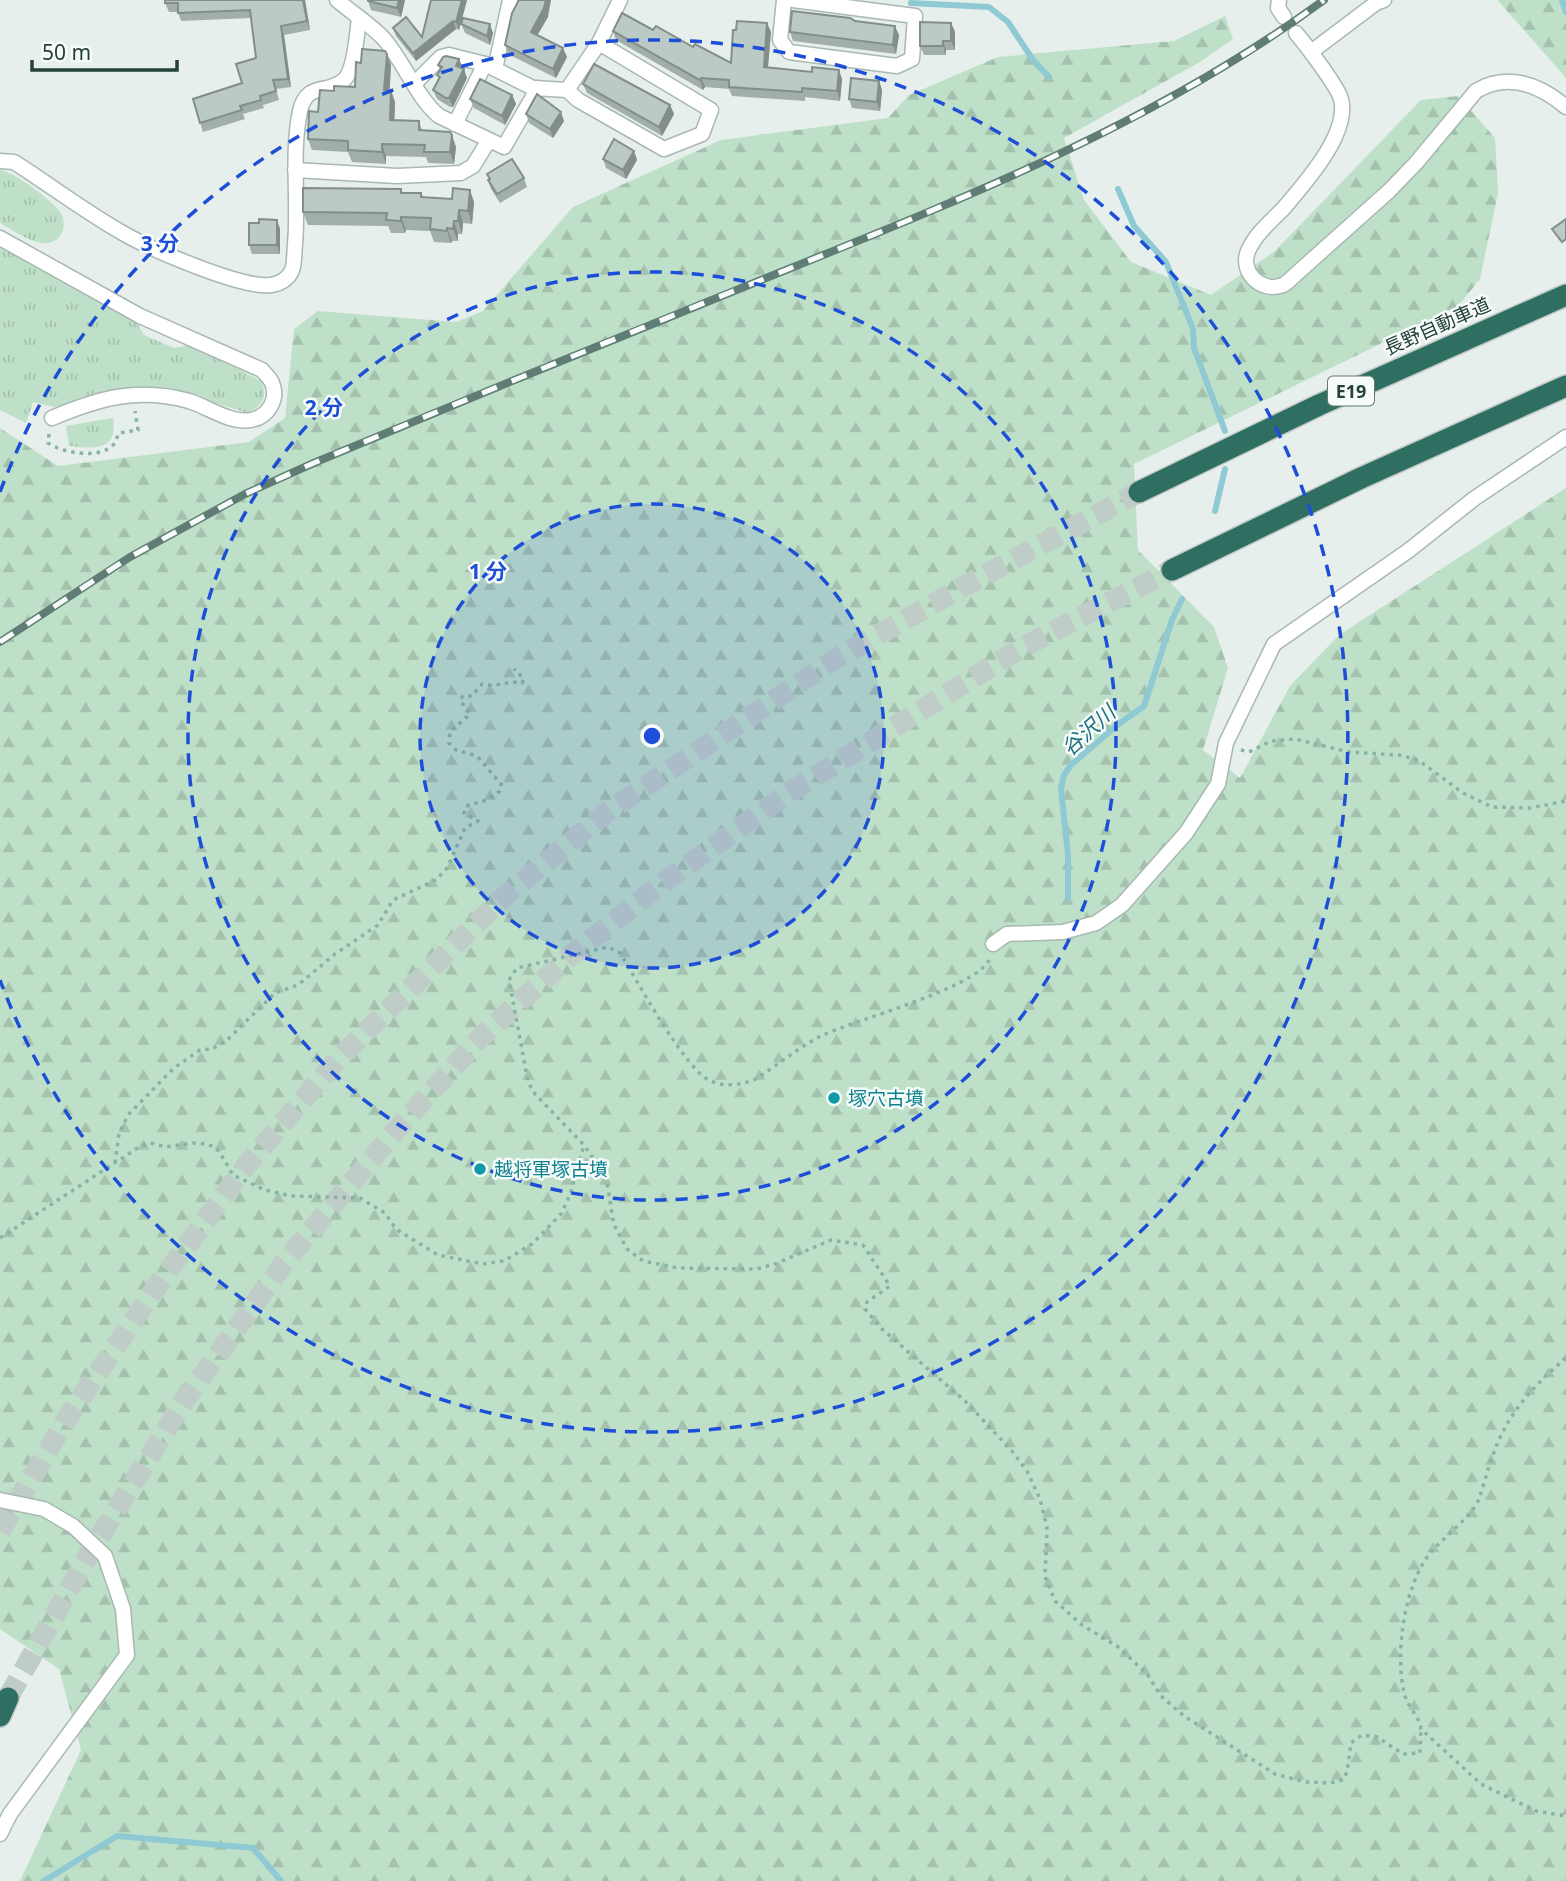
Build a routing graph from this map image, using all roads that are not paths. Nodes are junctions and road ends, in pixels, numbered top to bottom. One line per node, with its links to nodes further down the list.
1 (337, 0): 9 (street)
2 (510, 0): 13 (street)
3 (620, 0): 11 (street)
4 (784, 0): 5 (street)
5 (793, 0)
6 (1279, 0): 8 (street)
7 (1384, 0): 12 (street)
8 (1284, 17)
9 (359, 18): 14 (street); 21 (street)
10 (1296, 33): 12 (street)
11 (599, 43): 16 (street); 16 (street)
12 (1311, 52): 17 (street)
13 (490, 66): 14 (street); 15 (street); 18 (street)
14 (415, 83): 18 (street)
15 (538, 88): 16 (street); 19 (street)
16 (567, 90)
17 (1566, 107)
18 (455, 124): 19 (street)
19 (489, 140): 21 (street)
20 (0, 161): 21 (street)
21 (295, 170)
22 (0, 238): 25 (street)
23 (1566, 295): 27 (highway, 長野自動車道 / E19)
24 (1566, 386): 28 (highway)
25 (52, 418)
26 (1566, 437): 29 (street)
27 (1139, 492)
28 (1172, 570)
29 (993, 944)
30 (0, 1500): 31 (street)
31 (0, 1834)

